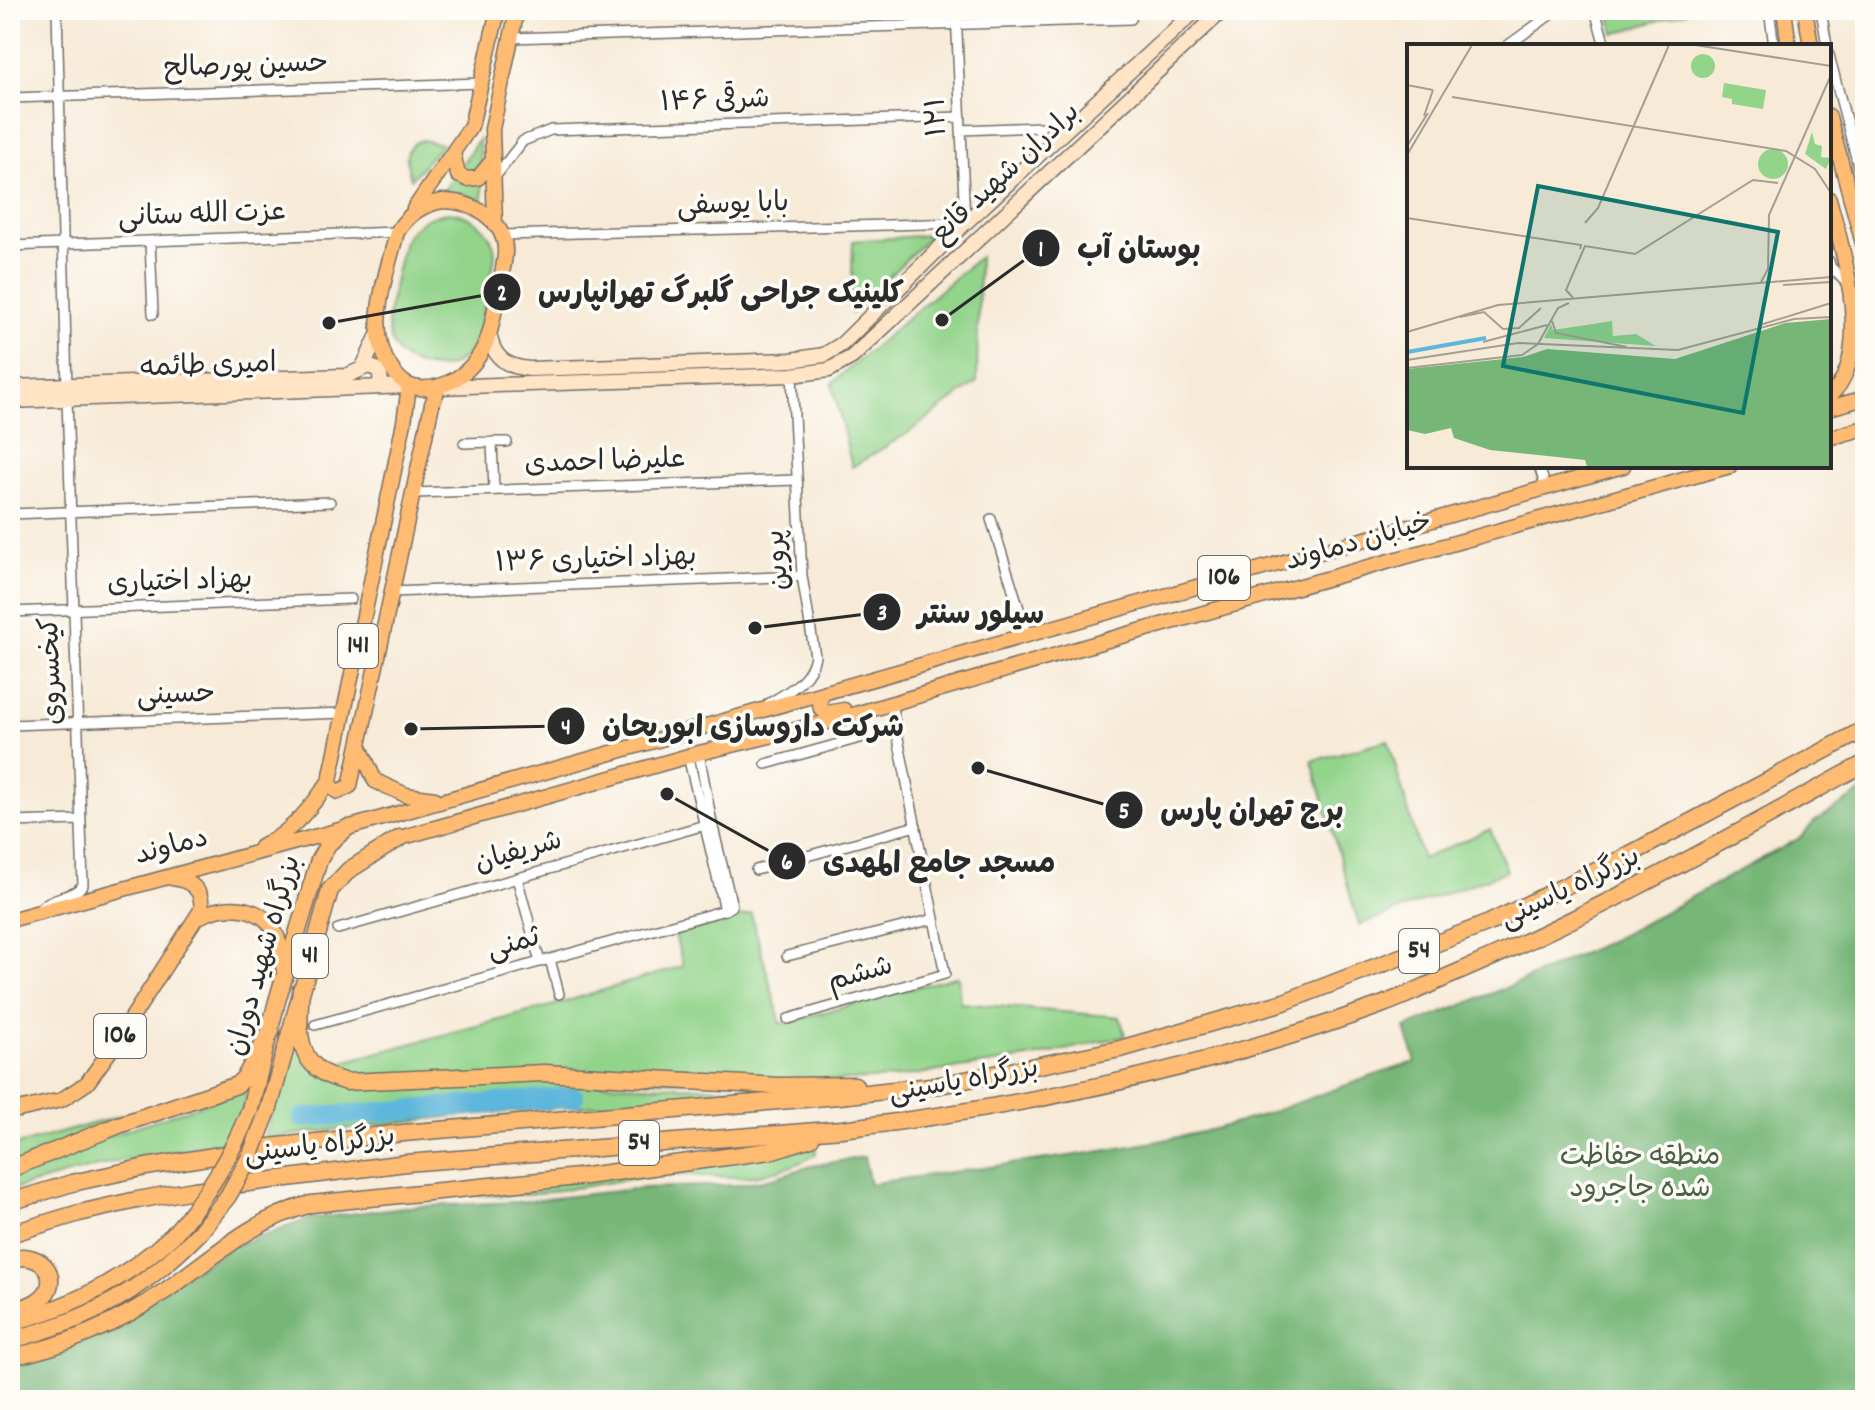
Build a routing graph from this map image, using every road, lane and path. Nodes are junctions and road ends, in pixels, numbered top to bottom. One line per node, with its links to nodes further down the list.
1 (57, 10): 24 (street, کیخسروی)
2 (498, 10): 23 (main road)
3 (517, 10): 15 (main road)
4 (956, 10): 14 (street, ۱۲۱)
5 (1196, 10): 36 (main road, برادران شهید قانع)
6 (1223, 10): 39 (main road, برادران شهید قانع)
7 (1557, 10): 16 (street)
8 (1595, 10): 17 (street)
9 (1769, 10): 18 (street)
10 (1784, 10): 19 (main road)
11 (1805, 10): 20 (main road)
12 (1821, 10): 21 (street)
13 (1131, 19): 14 (street)
14 (957, 26): 15 (street); 26 (street, ۱۲۱)
15 (510, 38): 31 (main road)
16 (1510, 44)
17 (1604, 44)
18 (1774, 44)
19 (1789, 44)
20 (1811, 44)
21 (1827, 44)
22 (1831, 63): 33 (street)
23 (483, 83): 24 (street, حسین پورصالح); 30 (main road)
24 (58, 96): 25 (street, حسین پورصالح); 41 (street, کیخسروی)
25 (10, 98)
26 (961, 117): 29 (street, ۱۲۱); 32 (street, ۱۴۶ شرقی)
27 (1831, 124): 43 (main road)
28 (1041, 127): 29 (street)
29 (961, 130): 36 (street, ۱۲۱)
30 (453, 152): 31 (main road); 35 (main road)
31 (493, 159): 32 (main road)
32 (494, 180): 37 (main road)
33 (1865, 192)
34 (1831, 205): 45 (main road)
35 (410, 214): 37 (main road); 38 (main road)
36 (965, 223): 37 (street, بابا یوسفی); 39 (street); 48 (main road, برادران شهید قانع)
37 (498, 230): 48 (main road)
38 (397, 232): 40 (street, عزت الله ستانی); 47 (main road)
39 (980, 236): 50 (main road, برادران شهید قانع)
40 (150, 241): 41 (street, عزت الله ستانی); 46 (street)
41 (63, 244): 42 (street, عزت الله ستانی); 55 (street, کیخسروی)
42 (10, 246)
43 (1865, 251)
44 (1831, 267): 45 (street)
45 (1860, 292): 56 (main road)
46 (153, 314)
47 (378, 335): 49 (main road); 51 (main road)
48 (490, 337): 54 (main road)
49 (362, 369): 53 (main road); 55 (main road, امیری طائمه)
50 (792, 375): 54 (main road, برادران شهید قانع); 68 (street, پروین)
51 (409, 386): 53 (main road, امیری طائمه); 54 (main road); 85 (main road, 141)
52 (10, 387): 55 (main road, امیری طائمه)
53 (376, 387): 55 (main road, امیری طائمه)
54 (439, 387): 71 (main road, 141)
55 (67, 392): 58 (main road, امیری طائمه); 73 (street, کیخسروی)
56 (1831, 395)
57 (1865, 398): 59 (main road)
58 (10, 401)
59 (1831, 407)
60 (1865, 428): 61 (main road)
61 (1831, 437)
62 (492, 442): 63 (street); 64 (street); 70 (street)
63 (507, 442)
64 (464, 443)
65 (1540, 468): 69 (street)
66 (1616, 468): 69 (main road, خیابان دماوند / 106)
67 (1723, 468): 83 (main road, خیابان دماوند / 106)
68 (797, 480): 70 (street, علیرضا احمدی); 76 (street, پروین)
69 (1546, 488): 81 (main road, خیابان دماوند / 106)
70 (494, 490): 71 (street, علیرضا احمدی)
71 (414, 493): 77 (main road, 141)
72 (330, 502): 73 (street)
73 (71, 512): 74 (street); 79 (street, کیخسروی)
74 (10, 514)
75 (991, 519): 81 (street)
76 (802, 576): 77 (street, بهزاد اختیاری ۱۳۶); 84 (street, پروین)
77 (392, 592): 90 (main road, 141)
78 (351, 599): 79 (street, بهزاد اختیاری)
79 (74, 610): 80 (street, بهزاد اختیاری); 86 (street, کیخسروی)
80 (10, 612)
81 (1027, 634): 82 (main road, خیابان دماوند / 106)
82 (825, 692): 83 (main road); 84 (main road, خیابان دماوند / 106)
83 (898, 701): 88 (street); 91 (main road, خیابان دماوند / 106)
84 (756, 711): 95 (main road, خیابان دماوند / 106)
85 (344, 713): 86 (street, حسینی); 94 (main road, 141)
86 (78, 722): 87 (street, حسینی); 96 (street, کیخسروی)
87 (10, 725)
88 (896, 728): 93 (street); 99 (street)
89 (1865, 729): 119 (highway, بزرگراه یاسینی / 54)
90 (359, 745): 94 (main road); 95 (main road)
91 (694, 755): 98 (street); 101 (main road, خیابان دماوند / 106)
92 (1865, 763): 121 (highway, بزرگراه یاسینی / 54)
93 (766, 764)
94 (330, 780): 102 (main road, 141)
95 (443, 800): 100 (main road, خیابان دماوند / 106)
96 (81, 820): 97 (street); 106 (street, کیخسروی)
97 (10, 822)
98 (708, 824): 105 (street, شریفیان); 112 (street, ثمنی)
99 (916, 826): 103 (street); 108 (street)
100 (347, 828): 102 (main road, دماوند / 106); 115 (highway, بزرگراه شهید دوران / 41)
101 (400, 838): 113 (highway, بزرگراه شهید دوران / 41)
102 (234, 859): 104 (main road, دماوند / 106)
103 (756, 870)
104 (167, 877): 106 (main road, دماوند / 106); 107 (main road)
105 (517, 878): 110 (street, شریفیان); 112 (street)
106 (37, 912): 109 (main road, دماوند / 106)
107 (197, 918): 115 (main road); 120 (main road, 106)
108 (934, 919): 111 (street); 116 (street, ششم)
109 (10, 920)
110 (338, 929)
111 (787, 956)
112 (545, 960): 114 (street); 117 (street, ثمنی)
113 (301, 989): 119 (highway); 128 (highway, بزرگراه شهید دوران / 41, bridge)
114 (559, 994)
115 (277, 1001): 118 (highway, بزرگراه شهید دوران / 41)
116 (788, 1019)
117 (315, 1025)
118 (271, 1031): 122 (highway); 127 (highway, بزرگراه شهید دوران / 41, bridge)
119 (940, 1085): 123 (highway, بزرگراه یاسینی / 54)
120 (10, 1112)
121 (842, 1129): 124 (highway, بزرگراه یاسینی / 54); 129 (highway)
122 (10, 1169)
123 (10, 1202)
124 (10, 1234)
125 (10, 1259): 126 (highway)
126 (10, 1312)
127 (10, 1322)
128 (10, 1340)
129 (10, 1357)

